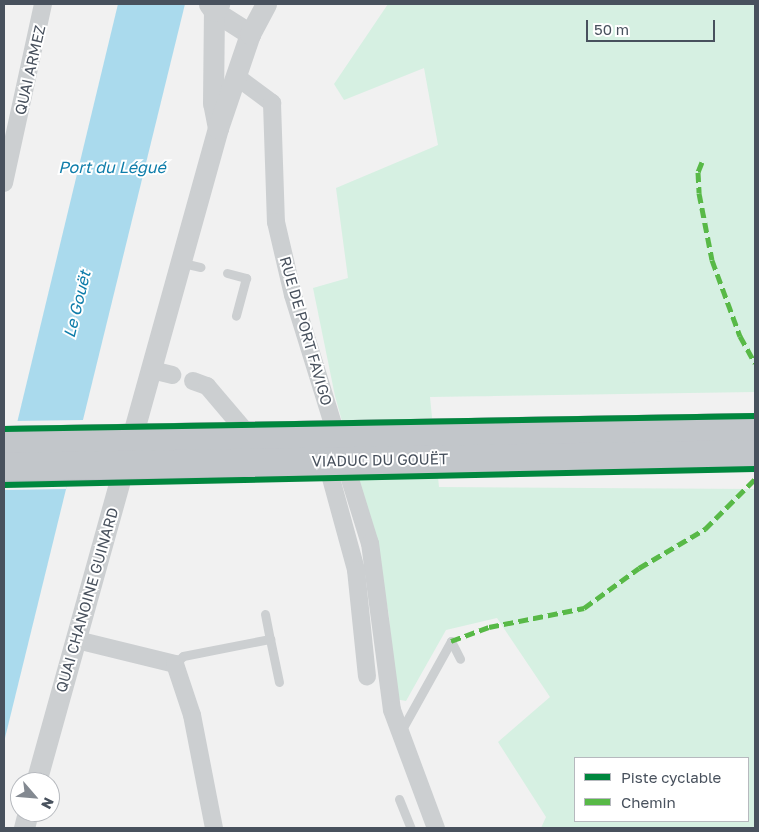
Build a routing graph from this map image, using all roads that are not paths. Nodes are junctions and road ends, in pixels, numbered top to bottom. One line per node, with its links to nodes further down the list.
1 (214, 6): 4 (street); 6 (street, QUAI CHANOINE GUINARD)
2 (262, 6): 4 (street, QUAI CHANOINE GUINARD)
3 (45, 8): 7 (street, QUAI ARMEZ)
4 (250, 34): 5 (street, QUAI CHANOINE GUINARD)
5 (237, 77): 6 (street, QUAI CHANOINE GUINARD); 22 (street, RUE DE PORT FAVIGO)
6 (218, 128): 17 (street, QUAI CHANOINE GUINARD)
7 (4, 182)
8 (227, 273): 9 (lane)
9 (236, 316)
10 (193, 382): 20 (street)
11 (755, 428): 12 (highway, VIADUC DU GOUËT, bridge)
12 (4, 441)
13 (755, 454): 14 (highway, VIADUC DU GOUËT, bridge)
14 (4, 467)
15 (265, 614): 16 (lane)
16 (270, 639): 19 (lane); 21 (lane)
17 (77, 640): 19 (street); 23 (street, QUAI CHANOINE GUINARD)
18 (460, 658): 22 (lane)
19 (175, 664): 25 (street)
20 (367, 676)
21 (279, 682)
22 (400, 733): 27 (street, RUE DE PORT FAVIGO)
23 (39, 772)
24 (399, 799): 26 (lane)
25 (214, 828)
26 (411, 828)
27 (436, 828)

